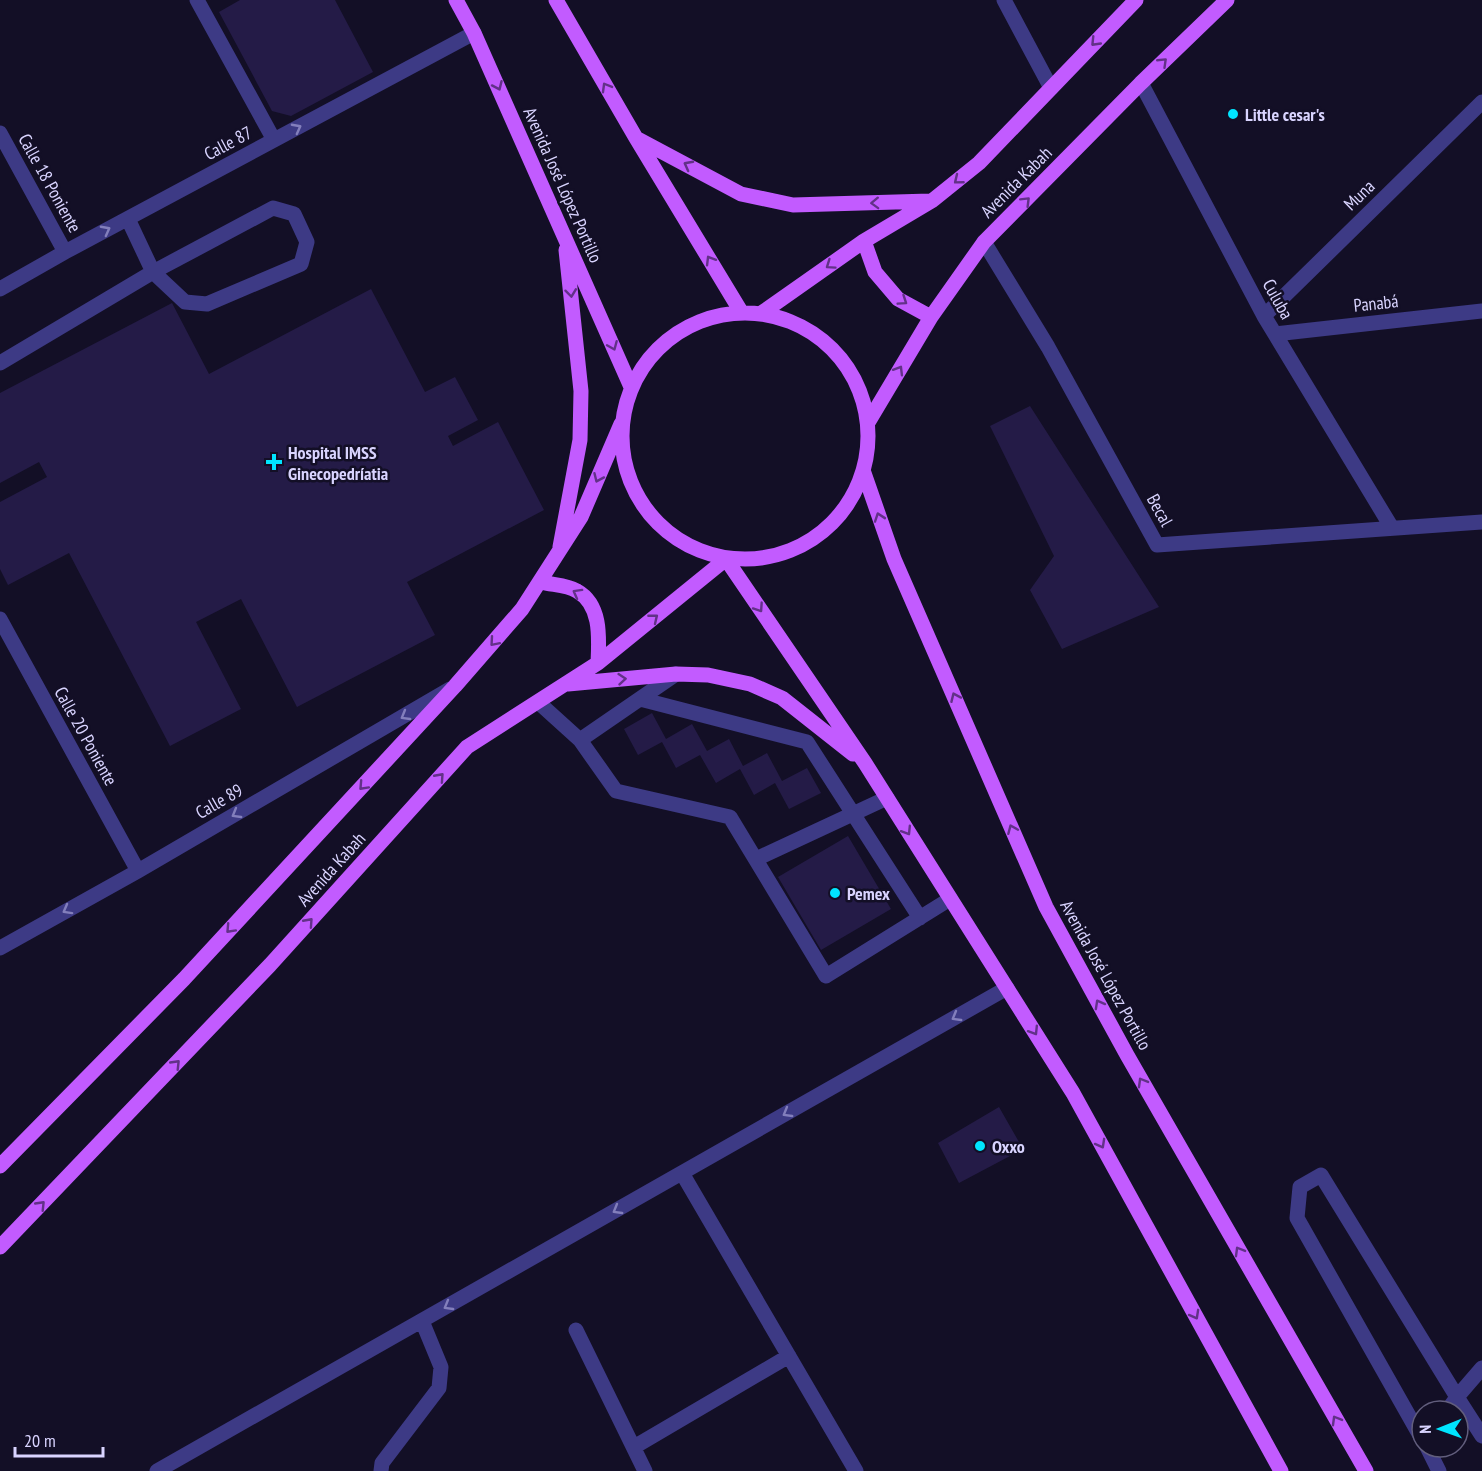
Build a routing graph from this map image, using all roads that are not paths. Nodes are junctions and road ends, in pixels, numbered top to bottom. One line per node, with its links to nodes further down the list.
1 (197, 0): 13 (street)
2 (456, 0): 7 (main road, Avenida José López Portillo)
3 (556, 0): 12 (main road, one-way to 3)
4 (1004, 0): 9 (street)
5 (1136, 0): 9 (main road, one-way to 9)
6 (1227, 0): 8 (main road, Avenida Kabah, one-way to 6)
7 (474, 33): 13 (street, Calle 87, one-way to 7); 16 (main road, Avenida José López Portillo, one-way to 16)
8 (1141, 83): 18 (main road, Avenida Kabah, one-way to 8); 25 (street, Culuba)
9 (1051, 88): 14 (main road, one-way to 14)
10 (1482, 102): 25 (street, Muna)
11 (0, 133): 19 (street, Calle 18 Poniente)
12 (636, 138): 14 (main road, one-way to 12); 22 (main road, one-way to 12)
13 (274, 140): 15 (street, Calle 87)
14 (933, 200): 17 (main road)
15 (128, 219): 19 (street, Calle 87, one-way to 15); 20 (street)
16 (564, 235): 29 (main road, Avenida José López Portillo, one-way to 29); 35 (main road, one-way to 35)
17 (864, 241): 24 (main road, one-way to 24); 26 (main road, one-way to 26)
18 (984, 242): 26 (main road, Avenida Kabah); 34 (street, Becal)
19 (65, 252): 21 (street, Calle 87)
20 (153, 272): 20 (street); 28 (street)
21 (0, 289)
22 (740, 310): 24 (main road); 29 (main road)
23 (1482, 311): 27 (street, Panabá)
24 (764, 312): 30 (main road)
25 (1264, 315): 27 (street, Culuba)
26 (931, 317): 30 (main road, Avenida Kabah, one-way to 26)
27 (1275, 334): 34 (street, Culuba)
28 (0, 363)
29 (631, 387): 31 (main road)
30 (869, 421): 32 (main road)
31 (621, 424): 35 (main road, Avenida Kabah, one-way to 35); 36 (main road)
32 (864, 473): 36 (main road); 73 (main road, Avenida José López Portillo, one-way to 32)
33 (1482, 522): 34 (street, Becal)
34 (1392, 528)
35 (558, 555): 37 (main road, Avenida Kabah)
36 (726, 559): 39 (main road, Avenida Kabah, one-way to 36); 48 (main road, one-way to 48)
37 (541, 582): 39 (main road, one-way to 37); 42 (main road, Avenida Kabah, one-way to 42)
38 (0, 619): 52 (street, Calle 20 Poniente)
39 (598, 663): 41 (main road, Avenida Kabah)
40 (676, 674): 41 (main road, one-way to 40); 43 (street); 45 (main road)
41 (563, 684): 44 (main road, Avenida Kabah)
42 (455, 686): 52 (street, Calle 89, one-way to 52); 57 (main road, Avenida Kabah, one-way to 57)
43 (640, 699): 46 (street); 47 (street)
44 (538, 702): 46 (street); 59 (main road, Avenida Kabah, one-way to 44)
45 (820, 728): 47 (street); 48 (main road)
46 (580, 740): 51 (street)
47 (807, 742): 50 (street)
48 (865, 763): 49 (main road)
49 (887, 798): 50 (street); 53 (main road, one-way to 53)
50 (853, 814): 51 (street); 54 (street)
51 (756, 859): 54 (street)
52 (138, 871): 55 (street, Calle 89, one-way to 55)
53 (950, 899): 54 (street); 56 (main road)
54 (920, 918)
55 (0, 948)
56 (1007, 988): 58 (street, one-way to 58); 72 (main road, one-way to 72)
57 (0, 1166)
58 (682, 1173): 60 (street, one-way to 60); 62 (street)
59 (0, 1247)
60 (422, 1321): 68 (street); 69 (street)
61 (576, 1330): 67 (street)
62 (789, 1356): 67 (street); 71 (street)
63 (1482, 1368): 64 (street)
64 (1457, 1397): 65 (street); 66 (street)
65 (1410, 1417)
66 (1482, 1436)
67 (634, 1447): 70 (street)
68 (157, 1471)
69 (381, 1471)
70 (645, 1471)
71 (856, 1471)
72 (1281, 1471)
73 (1365, 1471)

